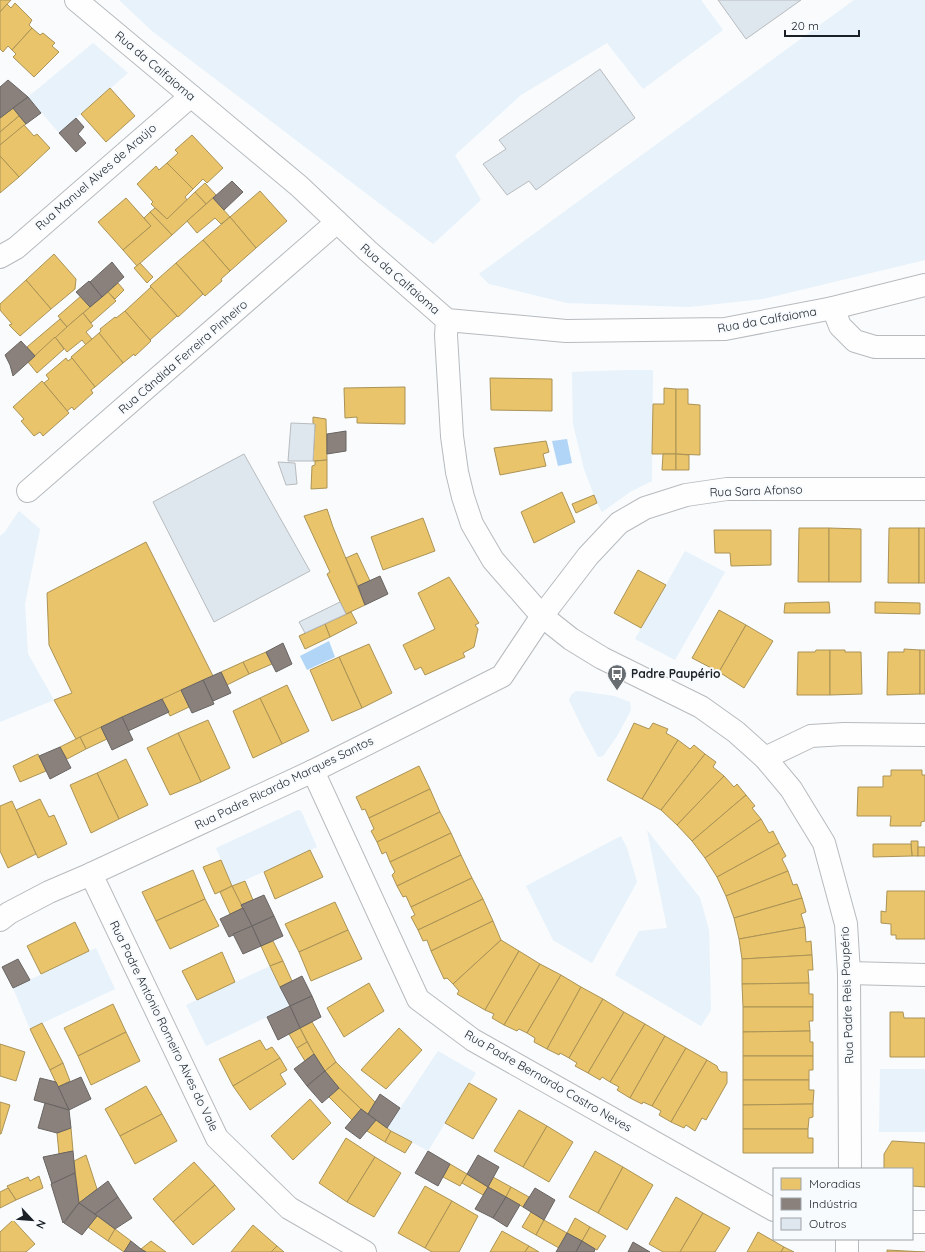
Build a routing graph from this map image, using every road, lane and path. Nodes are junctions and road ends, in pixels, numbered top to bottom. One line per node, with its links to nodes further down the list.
1 (76, 0): 2 (street, Rua da Calfaioma)
2 (191, 96): 3 (street, Rua da Calfaioma); 4 (street, Rua Manuel Alves de Araújo)
3 (337, 222): 7 (street, Rua da Calfaioma); 10 (street, Rua Cândida Ferreira Pinheiro)
4 (0, 256)
5 (925, 285): 6 (street, Rua da Calfaioma)
6 (833, 308): 7 (street, Rua da Calfaioma); 8 (street, Rua da Calfaioma)
7 (447, 320): 11 (street, Rua Padre Reis Paupério)
8 (925, 347)
9 (925, 489): 11 (street, Rua Sara Afonso)
10 (28, 491)
11 (542, 616): 13 (street, Rua Padre Reis Paupério); 14 (street, Rua Padre Ricardo Marques Santos)
12 (925, 735): 13 (street)
13 (765, 758): 17 (street, Rua Padre Reis Paupério)
14 (313, 771): 15 (street, Rua Padre Ricardo Marques Santos); 20 (street, Rua Padre Bernardo Castro Neves)
15 (91, 874): 16 (street, Rua Padre Ricardo Marques Santos); 24 (street, Rua Padre António Romeiro Alves do Vale)
16 (0, 920)
17 (849, 973): 18 (street); 19 (street, Rua Padre Reis Paupério)
18 (925, 975)
19 (850, 1168)
20 (773, 1209)
21 (913, 1222): 22 (street)
22 (925, 1222)
23 (847, 1240): 25 (street)
24 (365, 1252)
25 (847, 1252)

